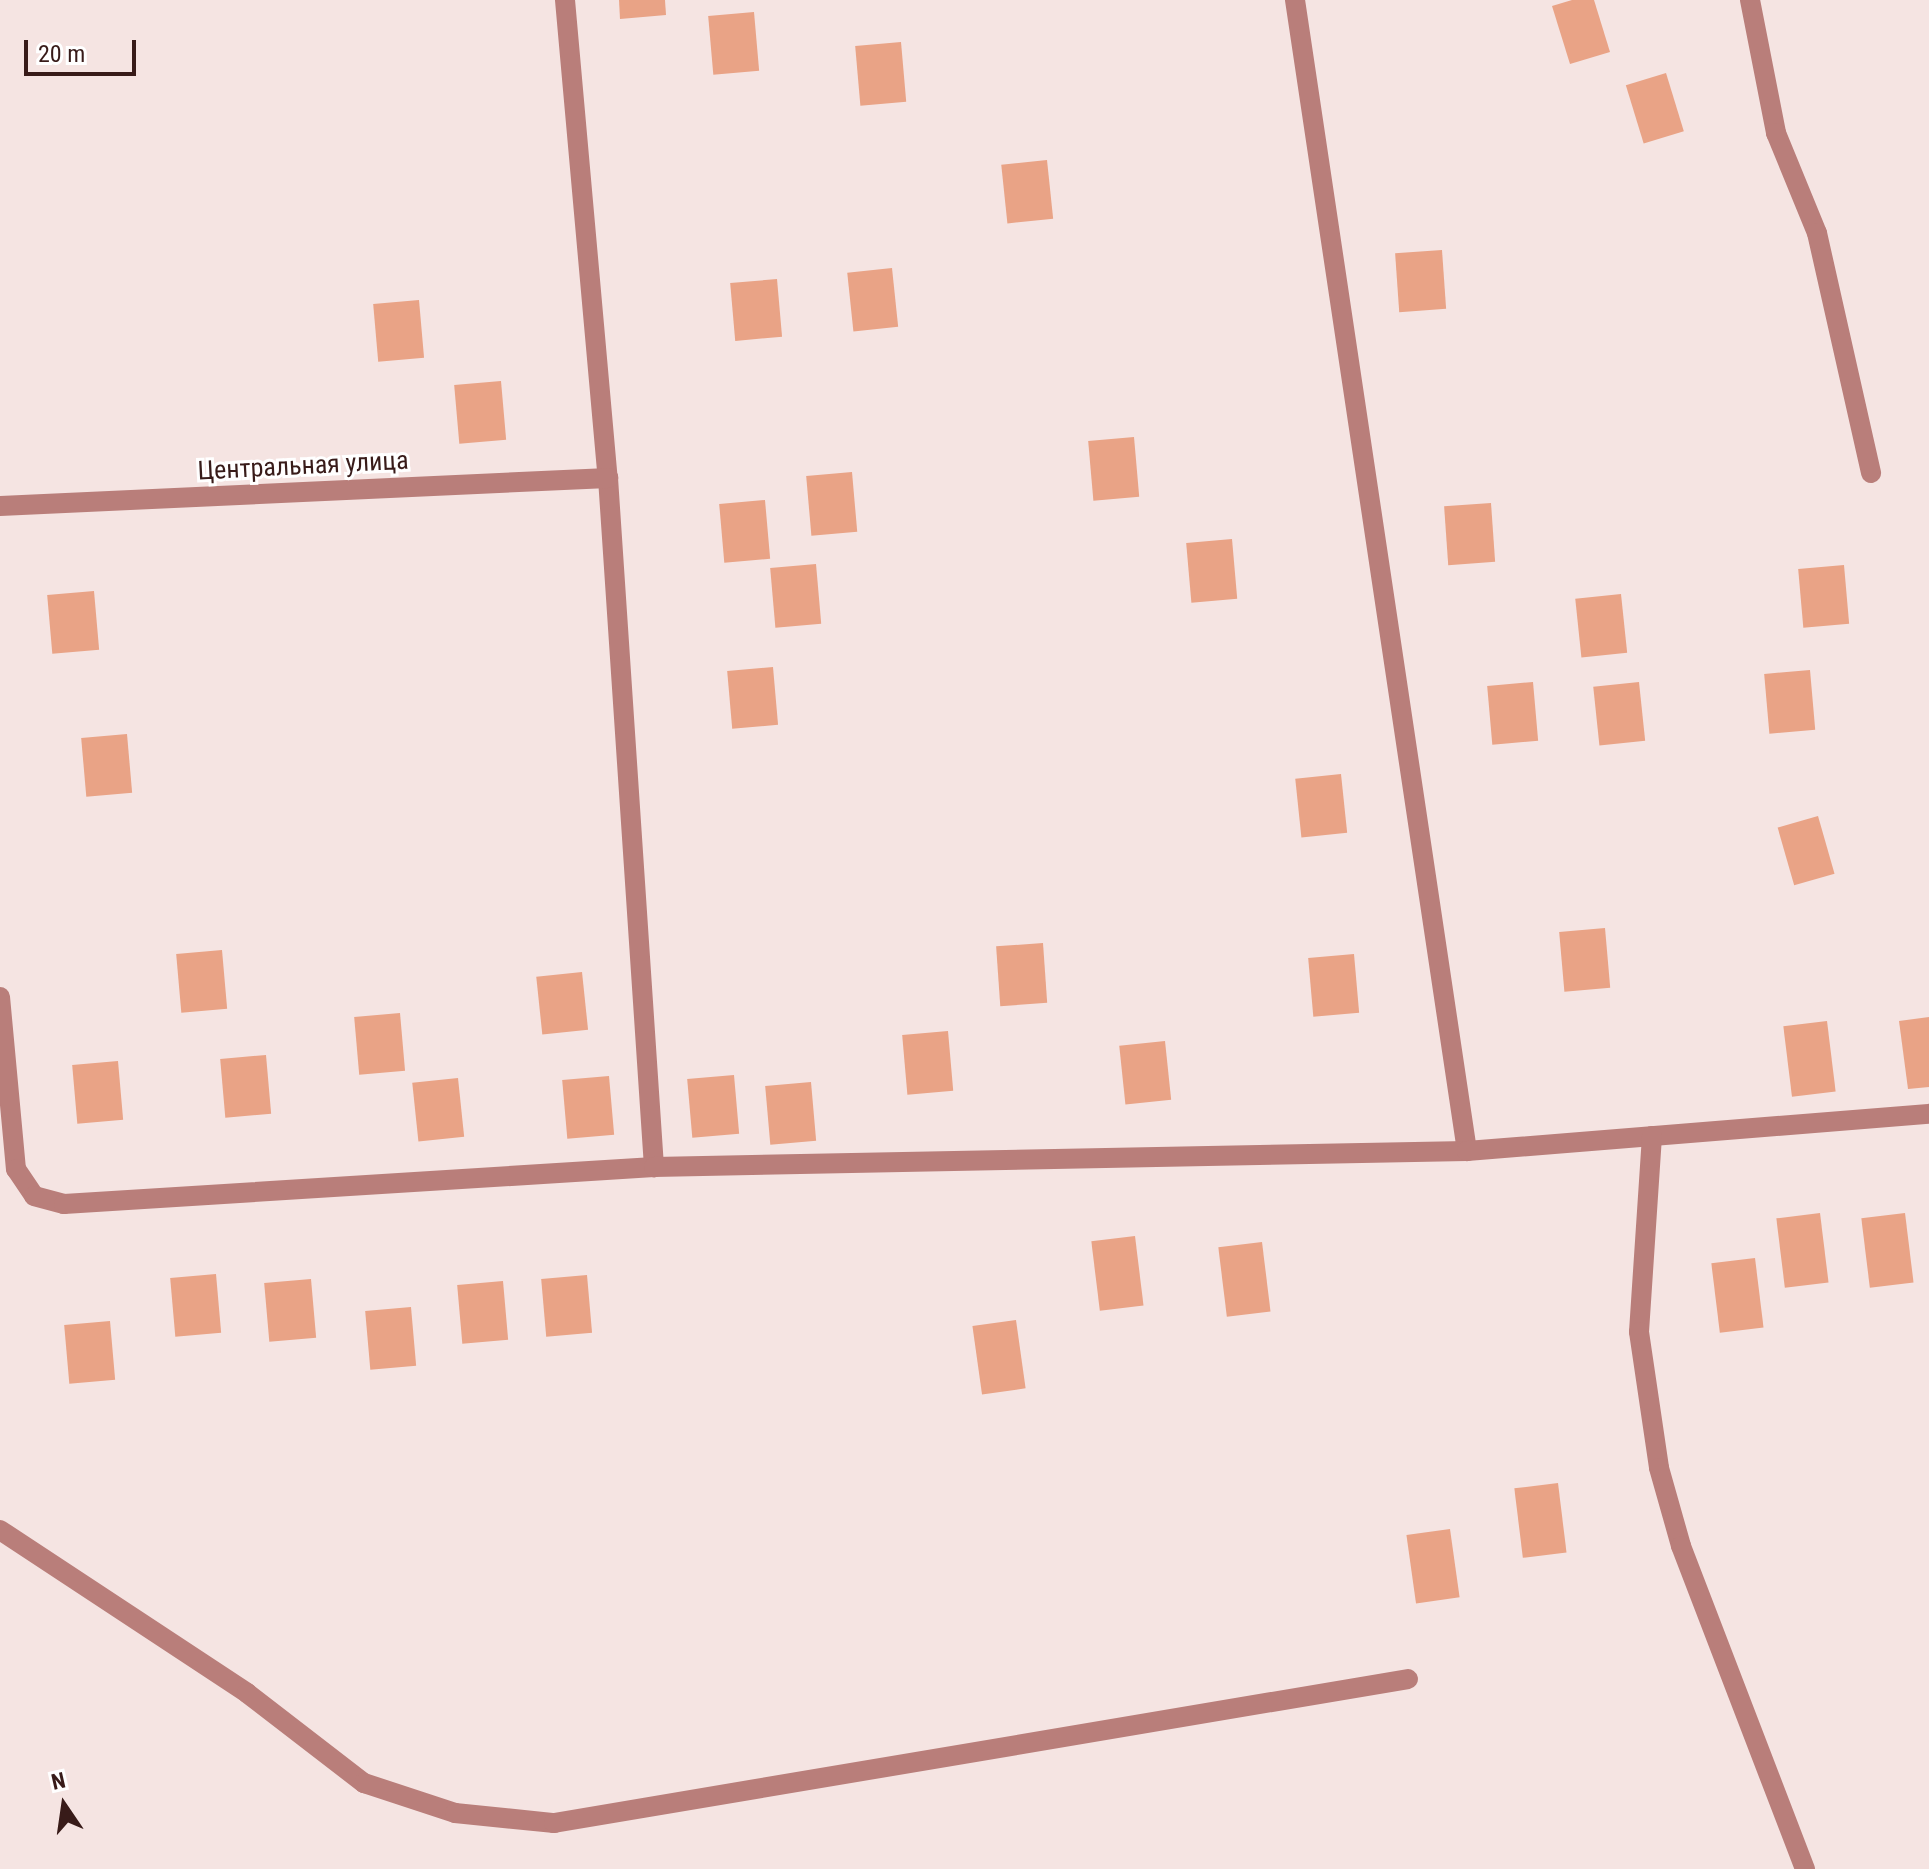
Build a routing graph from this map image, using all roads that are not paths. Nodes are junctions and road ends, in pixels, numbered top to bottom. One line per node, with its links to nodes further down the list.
1 (565, 0): 5 (street)
2 (1295, 0): 10 (street)
3 (1750, 0): 4 (street)
4 (1871, 473)
5 (608, 478): 6 (street, Центральная улица); 11 (street)
6 (0, 506)
7 (0, 997): 11 (street)
8 (1929, 1114): 9 (street)
9 (1652, 1136): 10 (street); 14 (street)
10 (1467, 1151): 11 (street)
11 (654, 1167)
12 (0, 1530): 13 (street)
13 (1408, 1679)
14 (1805, 1869)

